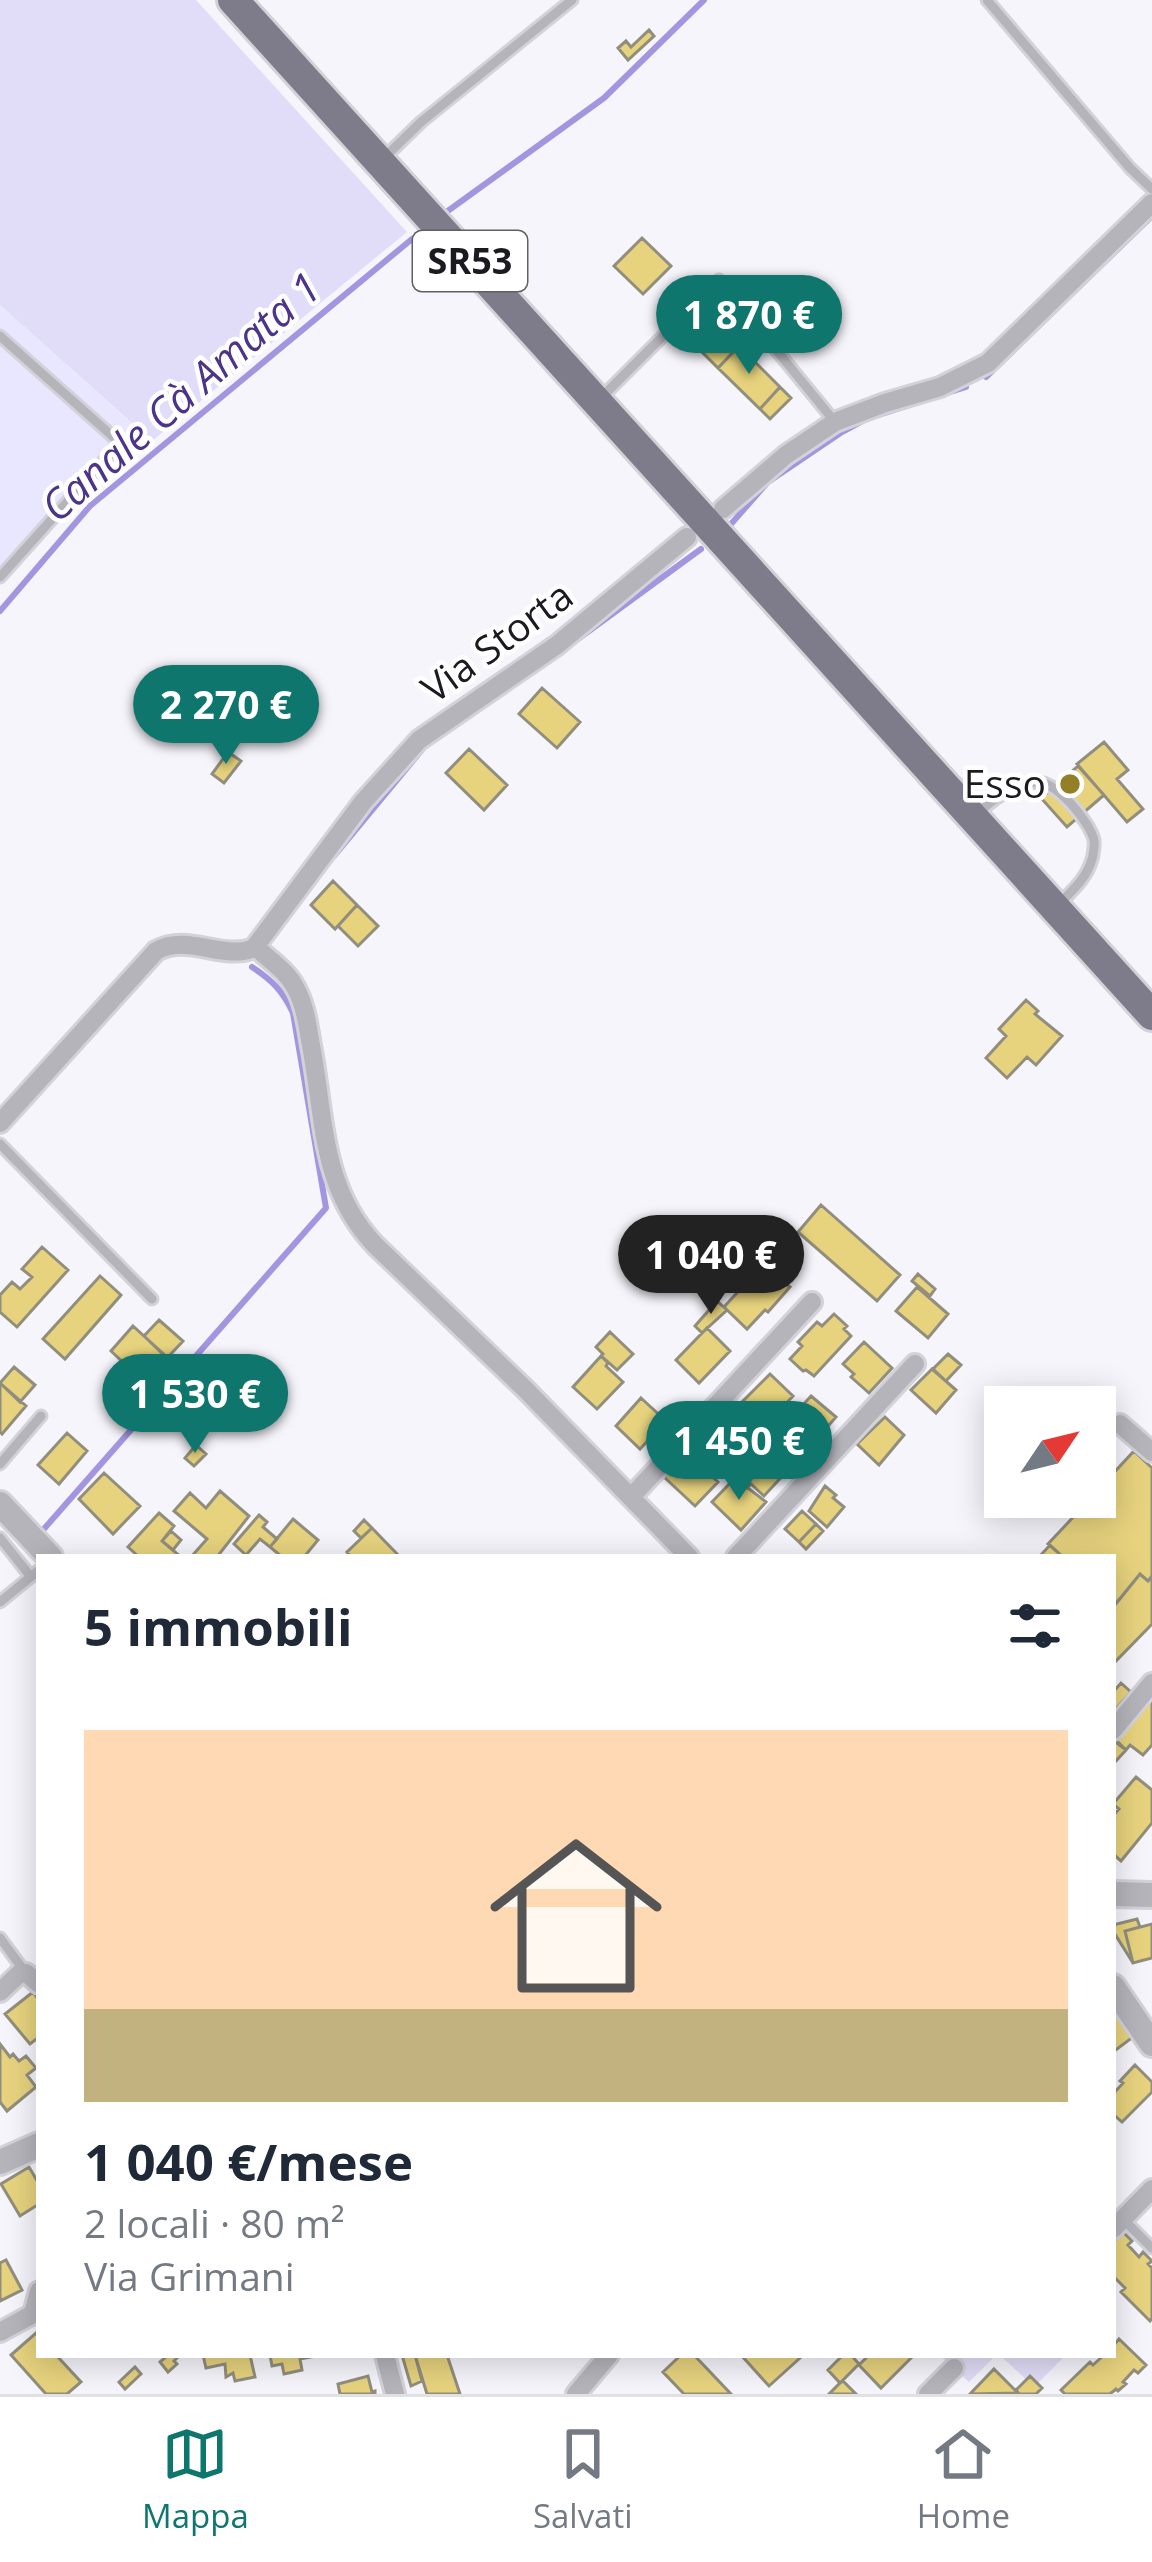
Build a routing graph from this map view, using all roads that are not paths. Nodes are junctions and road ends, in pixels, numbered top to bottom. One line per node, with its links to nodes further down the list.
1 (233, 0): 4 (main road, SR53)
2 (572, 0): 4 (lane)
3 (987, 0): 5 (lane)
4 (380, 161): 8 (main road, SR53)
5 (1152, 189)
6 (1152, 202): 9 (street)
7 (0, 336): 12 (lane)
8 (597, 402): 9 (lane); 13 (main road, SR53)
9 (835, 422): 10 (street)
10 (723, 509)
11 (687, 537): 15 (street, Via Storta)
12 (0, 577)
13 (973, 817): 14 (main road, SR53); 14 (lane)
14 (1055, 908): 16 (main road, SR53)
15 (256, 947): 17 (street); 26 (street)
16 (1152, 1015)
17 (0, 1123)
18 (0, 1144): 19 (lane)
19 (152, 1299)
20 (812, 1303): 26 (street)
21 (915, 1364): 30 (street)
22 (41, 1416): 25 (lane)
23 (1120, 1424): 24 (street)
24 (1152, 1452)
25 (0, 1464)
26 (632, 1496): 29 (street)
27 (4, 1525): 28 (street); 31 (lane)
28 (46, 1554)
29 (686, 1554)
30 (739, 1554)
31 (35, 1573): 32 (lane)
32 (0, 1602)
33 (1152, 1683): 34 (street)
34 (1116, 1726)
35 (1116, 1894): 36 (street)
36 (1152, 1895)
37 (0, 1937): 38 (lane)
38 (32, 1978): 40 (street)
39 (1116, 1991): 41 (street)
40 (0, 1992)
41 (1152, 2044)
42 (36, 2146): 43 (street)
43 (0, 2162)
44 (1152, 2188): 45 (street)
45 (1118, 2224): 46 (lane)
46 (1152, 2248)
47 (36, 2302): 48 (street)
48 (0, 2332)
49 (386, 2358): 52 (street)
50 (606, 2358): 53 (street)
51 (954, 2368): 54 (street)
52 (395, 2394)
53 (576, 2394)
54 (928, 2394)

